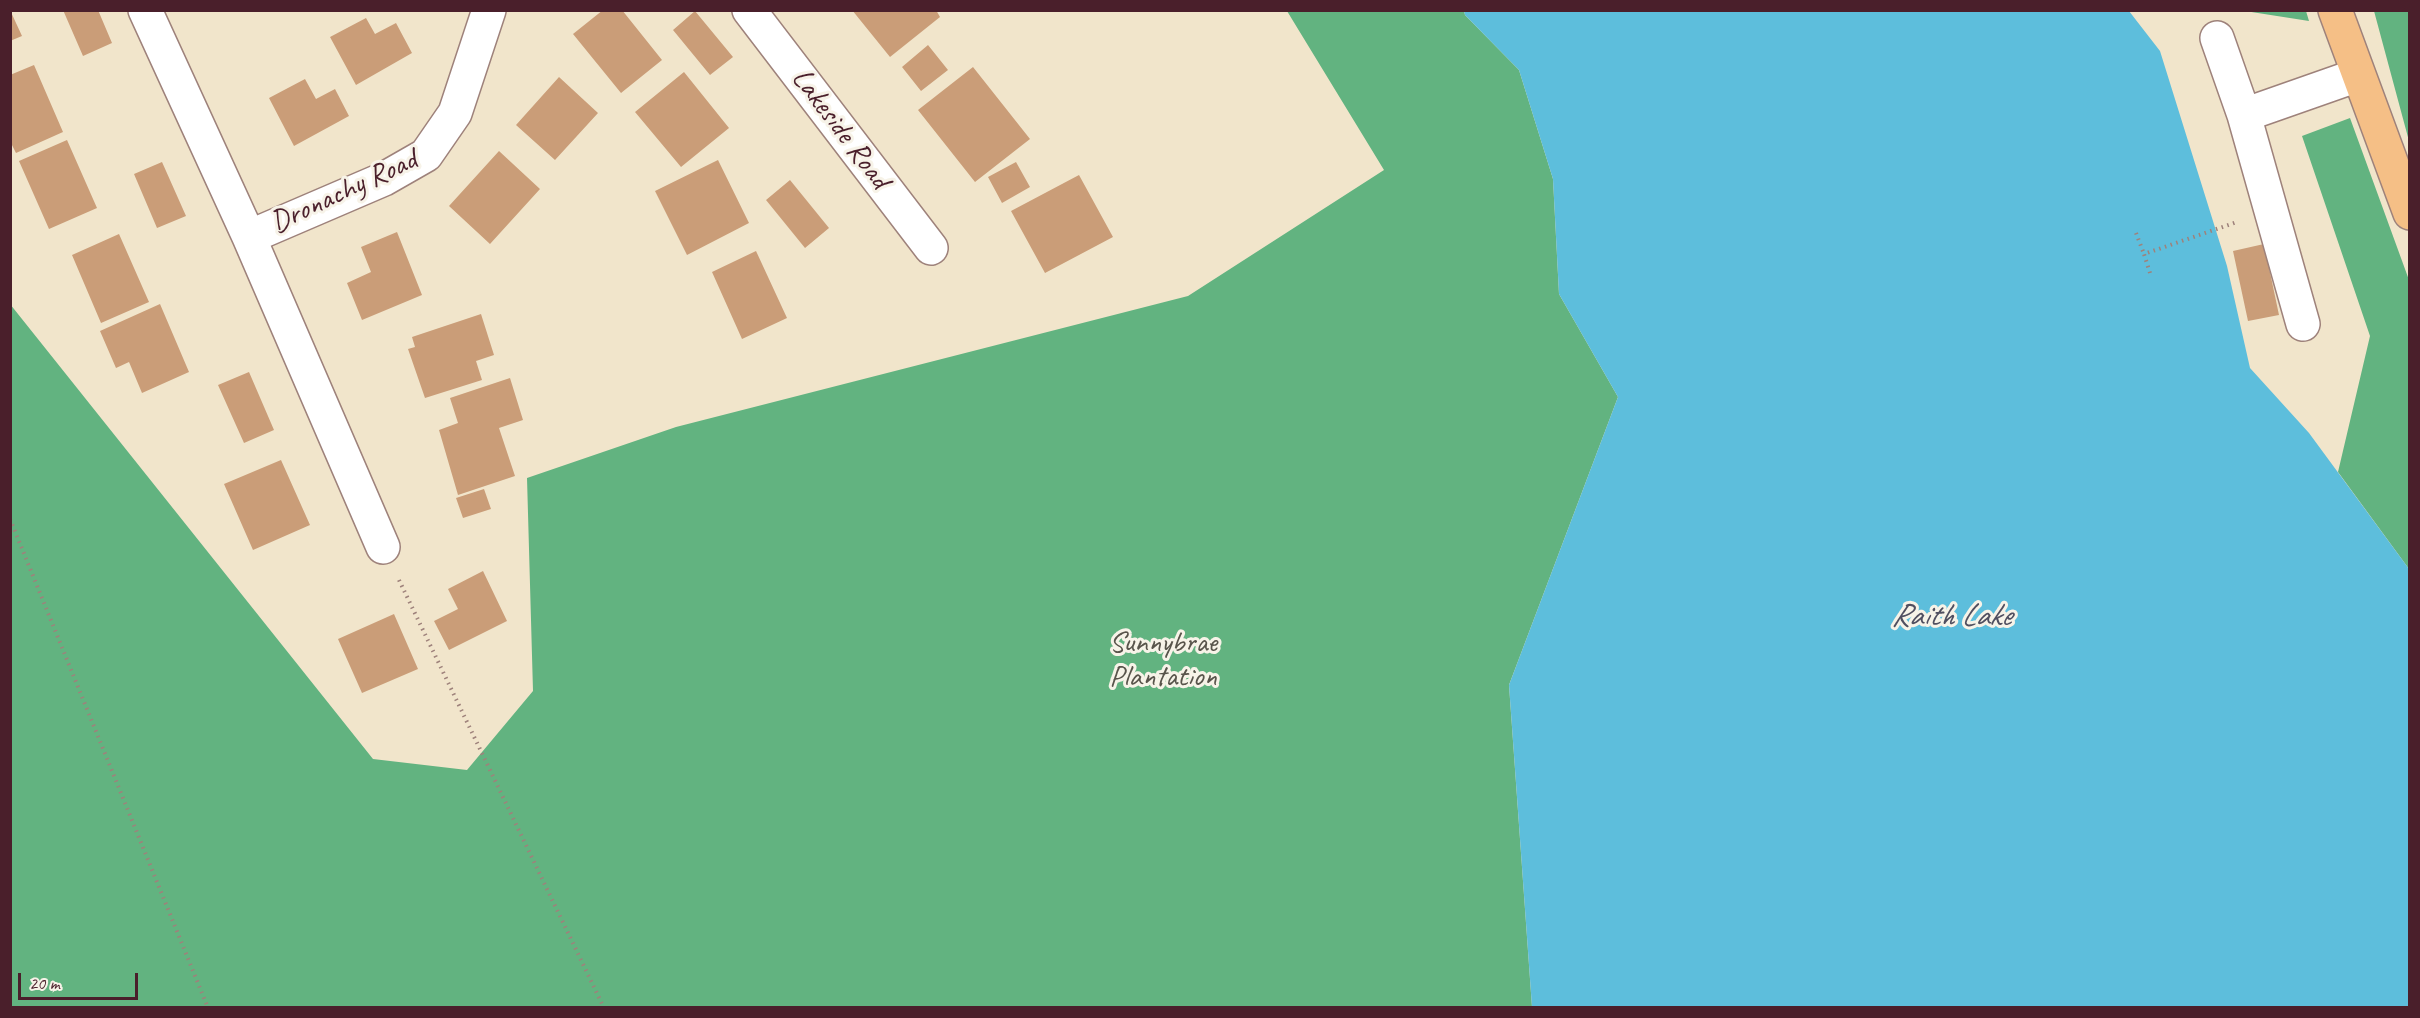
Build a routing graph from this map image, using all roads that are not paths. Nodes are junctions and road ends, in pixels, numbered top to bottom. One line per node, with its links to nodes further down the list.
1 (145, 10): 9 (street, Dronachy Road)
2 (489, 10): 9 (street, Dronachy Road)
3 (749, 10): 10 (street, Lakeside Road)
4 (2335, 10): 6 (main road)
5 (2217, 38): 7 (street)
6 (2358, 75): 7 (street); 8 (main road)
7 (2244, 115): 11 (street)
8 (2409, 213)
9 (249, 237): 12 (street, Dronachy Road)
10 (931, 248)
11 (2302, 324)
12 (384, 547)

